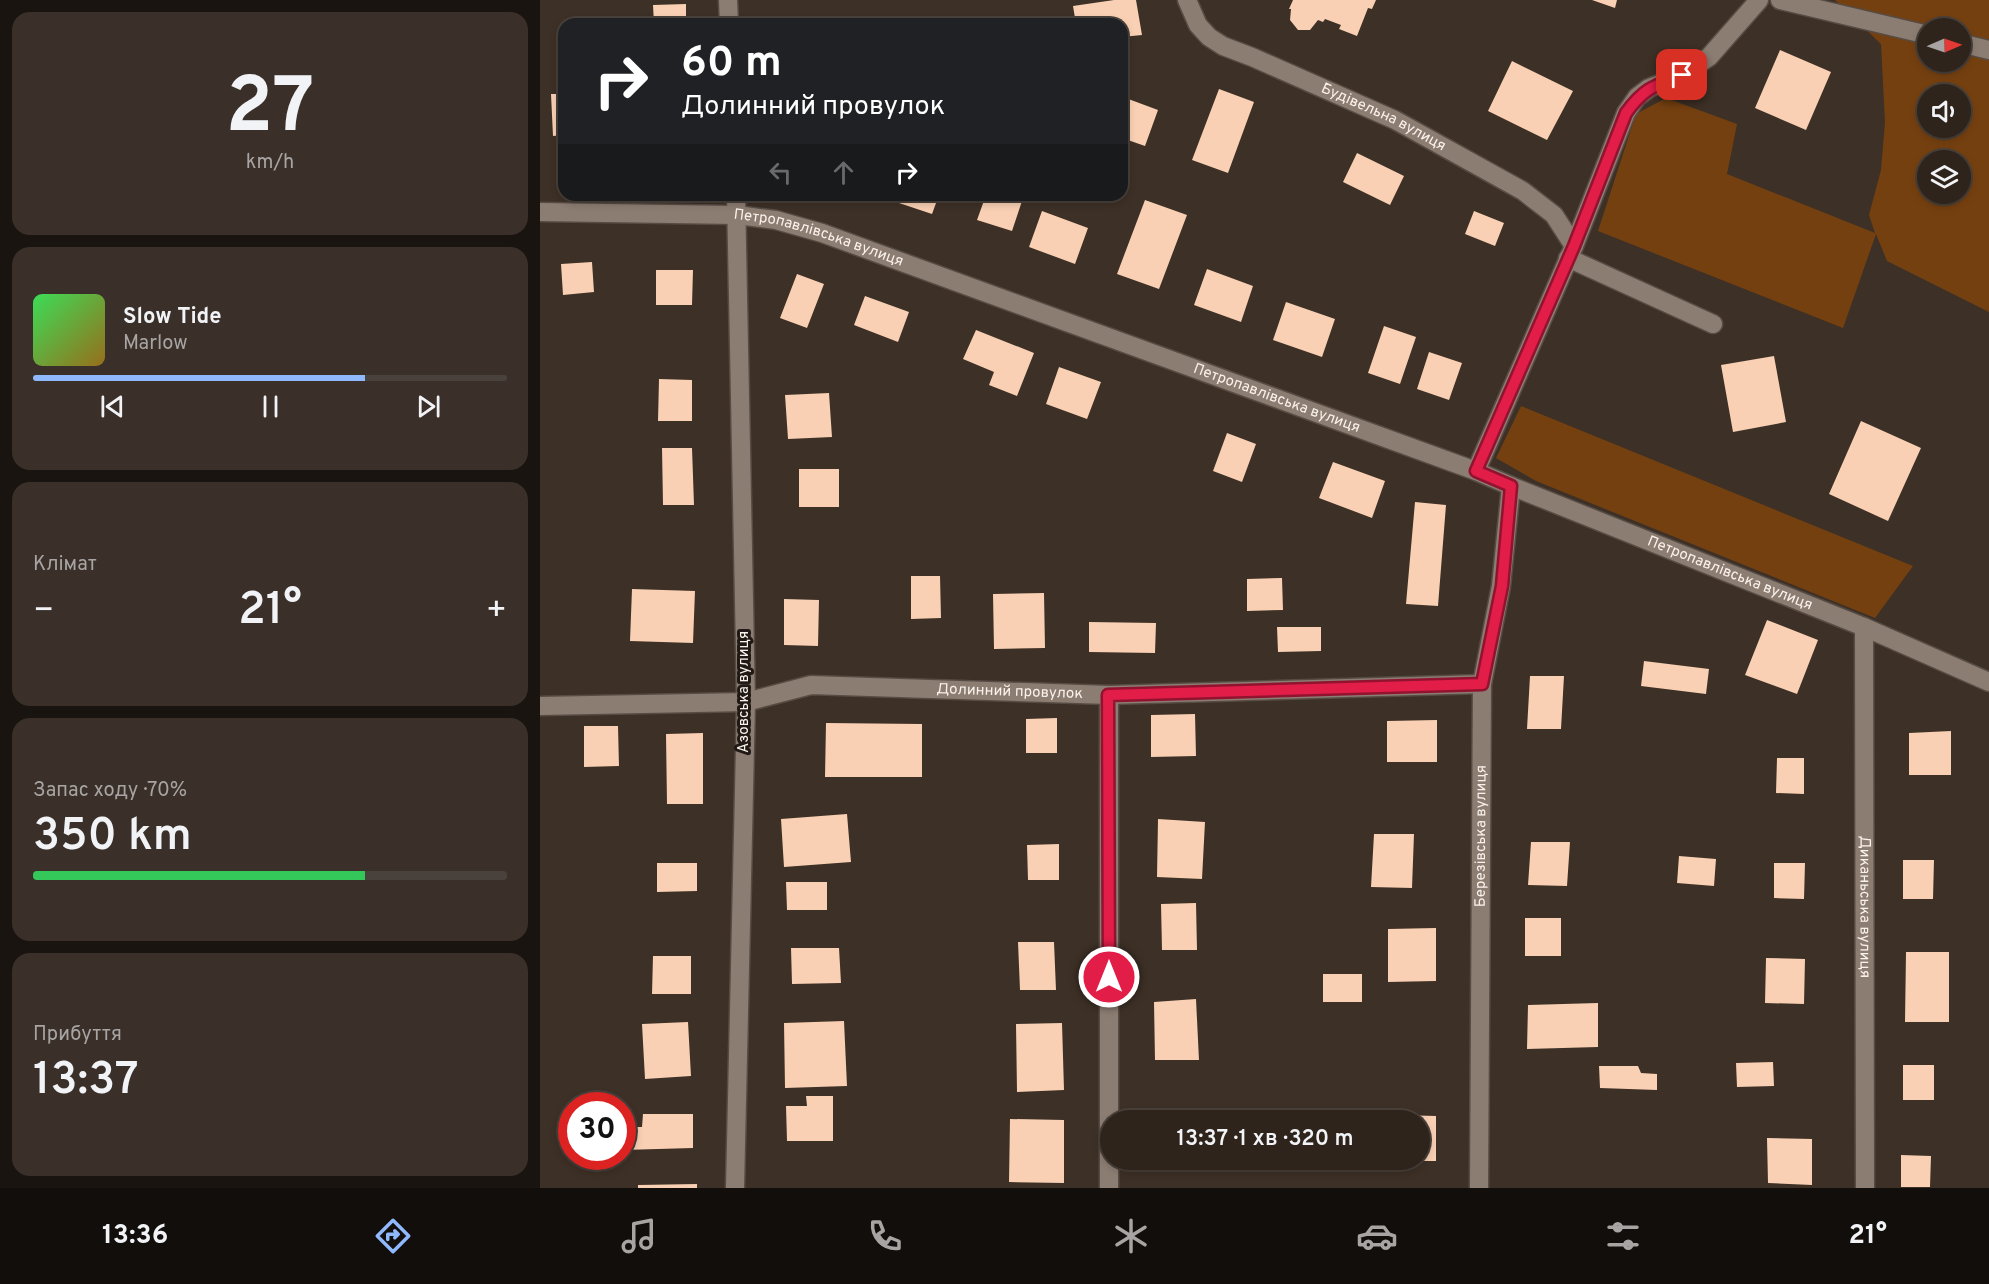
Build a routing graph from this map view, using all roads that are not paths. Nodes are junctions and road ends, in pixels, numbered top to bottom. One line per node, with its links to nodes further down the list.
1 (728, 0): 5 (street)
2 (1187, 0): 12 (street, Будівельна вулиця)
3 (1760, 0): 12 (street)
4 (1780, 0): 6 (street)
5 (729, 18)
6 (1917, 32)
7 (1971, 46): 8 (street)
8 (1989, 50)
9 (736, 201): 11 (street, Азовська вулиця)
10 (540, 212): 11 (street, Петропавлівська вулиця)
11 (737, 215): 14 (street, Петропавлівська вулиця); 20 (street, Азовська вулиця)
12 (1571, 252): 13 (street); 14 (street)
13 (1713, 324)
14 (1476, 471): 15 (street, Петропавлівська вулиця)
15 (1511, 486): 16 (street, Петропавлівська вулиця); 18 (street, Березівська вулиця)
16 (1864, 627): 17 (street, Петропавлівська вулиця); 25 (street, Диканьська вулиця)
17 (1989, 682)
18 (1482, 684): 19 (street, Долинний провулок); 24 (street, Березівська вулиця)
19 (1108, 695): 20 (street, Долинний провулок); 23 (street)
20 (746, 702): 21 (street, Долинний провулок); 22 (street, Азовська вулиця)
21 (540, 706)
22 (735, 1188)
23 (1109, 1188)
24 (1479, 1188)
25 (1865, 1188)

